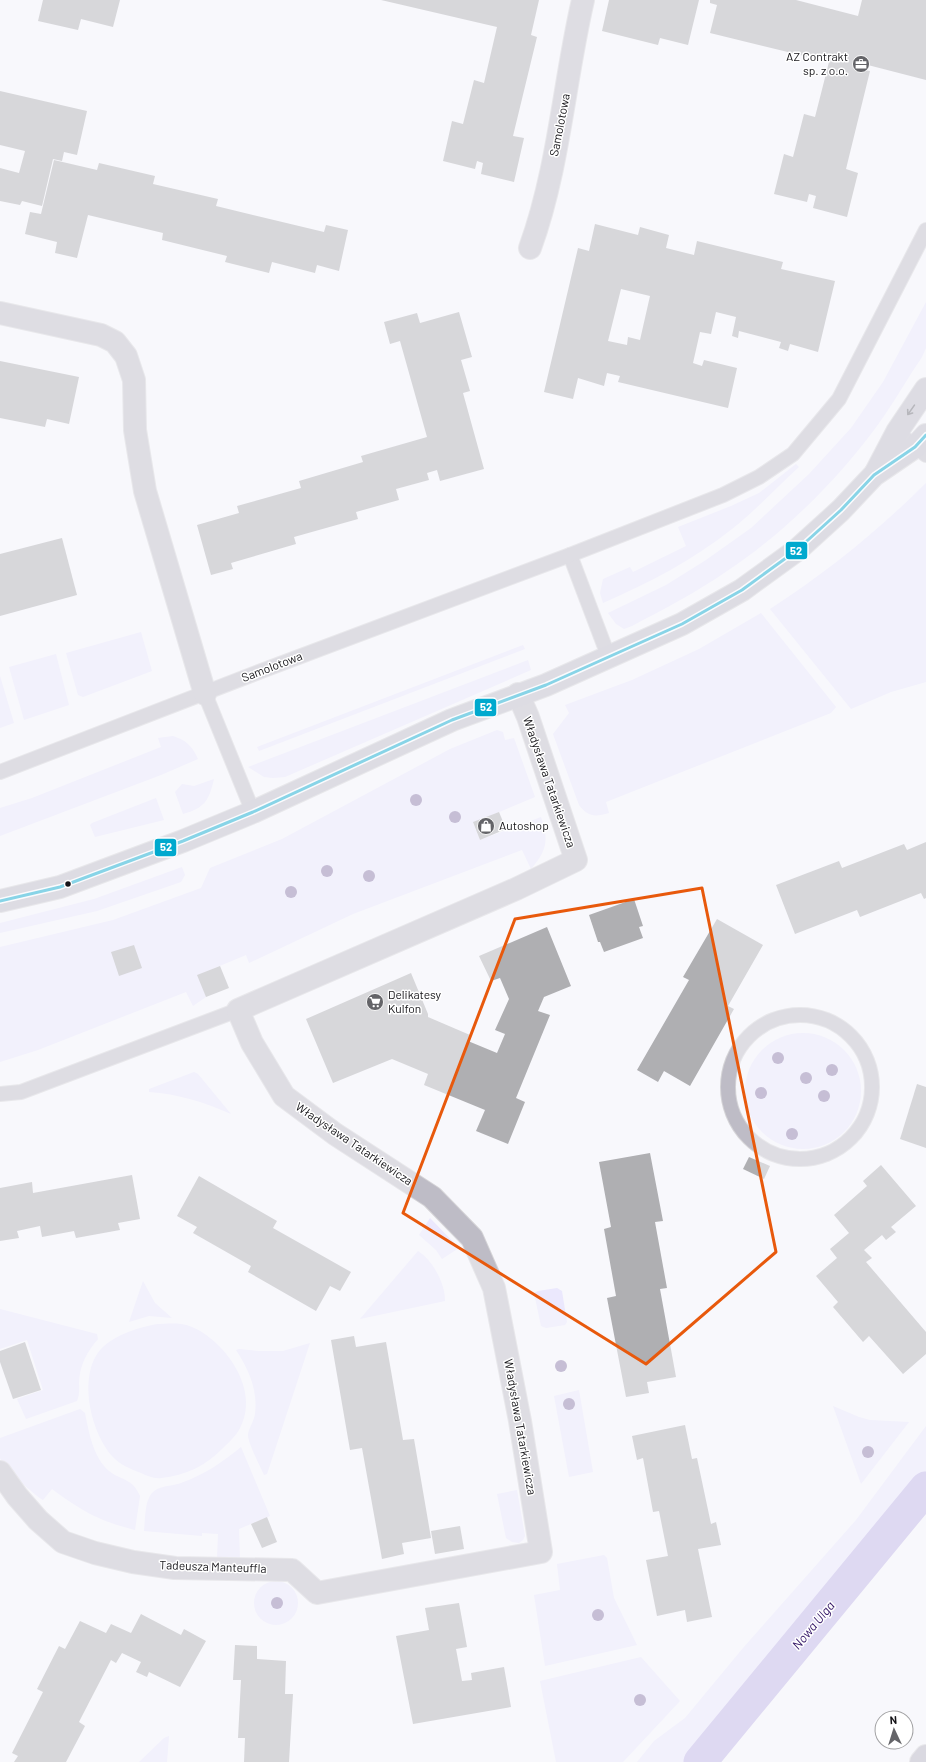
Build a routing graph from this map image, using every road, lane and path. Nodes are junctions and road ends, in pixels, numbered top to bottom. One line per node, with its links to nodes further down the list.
1 (583, 0): 3 (street, Samolotowa)
2 (926, 230): 9 (lane, Samolotowa)
3 (530, 248)
4 (0, 313): 11 (street)
5 (926, 389): 6 (street, one-way to 6)
6 (897, 432): 7 (lane); 8 (street)
7 (922, 446): 8 (street)
8 (874, 475): 10 (street)
9 (570, 556): 10 (lane); 11 (lane, Samolotowa)
10 (609, 658): 12 (street)
11 (205, 694): 13 (lane, Samolotowa); 14 (lane)
12 (518, 694): 14 (street); 16 (street, Władysława Tatarkiewicza)
13 (0, 772)
14 (253, 812): 15 (street)
15 (0, 901)
16 (238, 1010): 18 (lane); 20 (street, Władysława Tatarkiewicza)
17 (864, 1053): 17 (lane)
18 (0, 1094)
19 (0, 1472): 20 (street, Tadeusza Manteuffla)
20 (292, 1570)
21 (926, 1751): 23 (street)
22 (926, 1756): 24 (main road)
23 (915, 1762)
24 (921, 1762)

